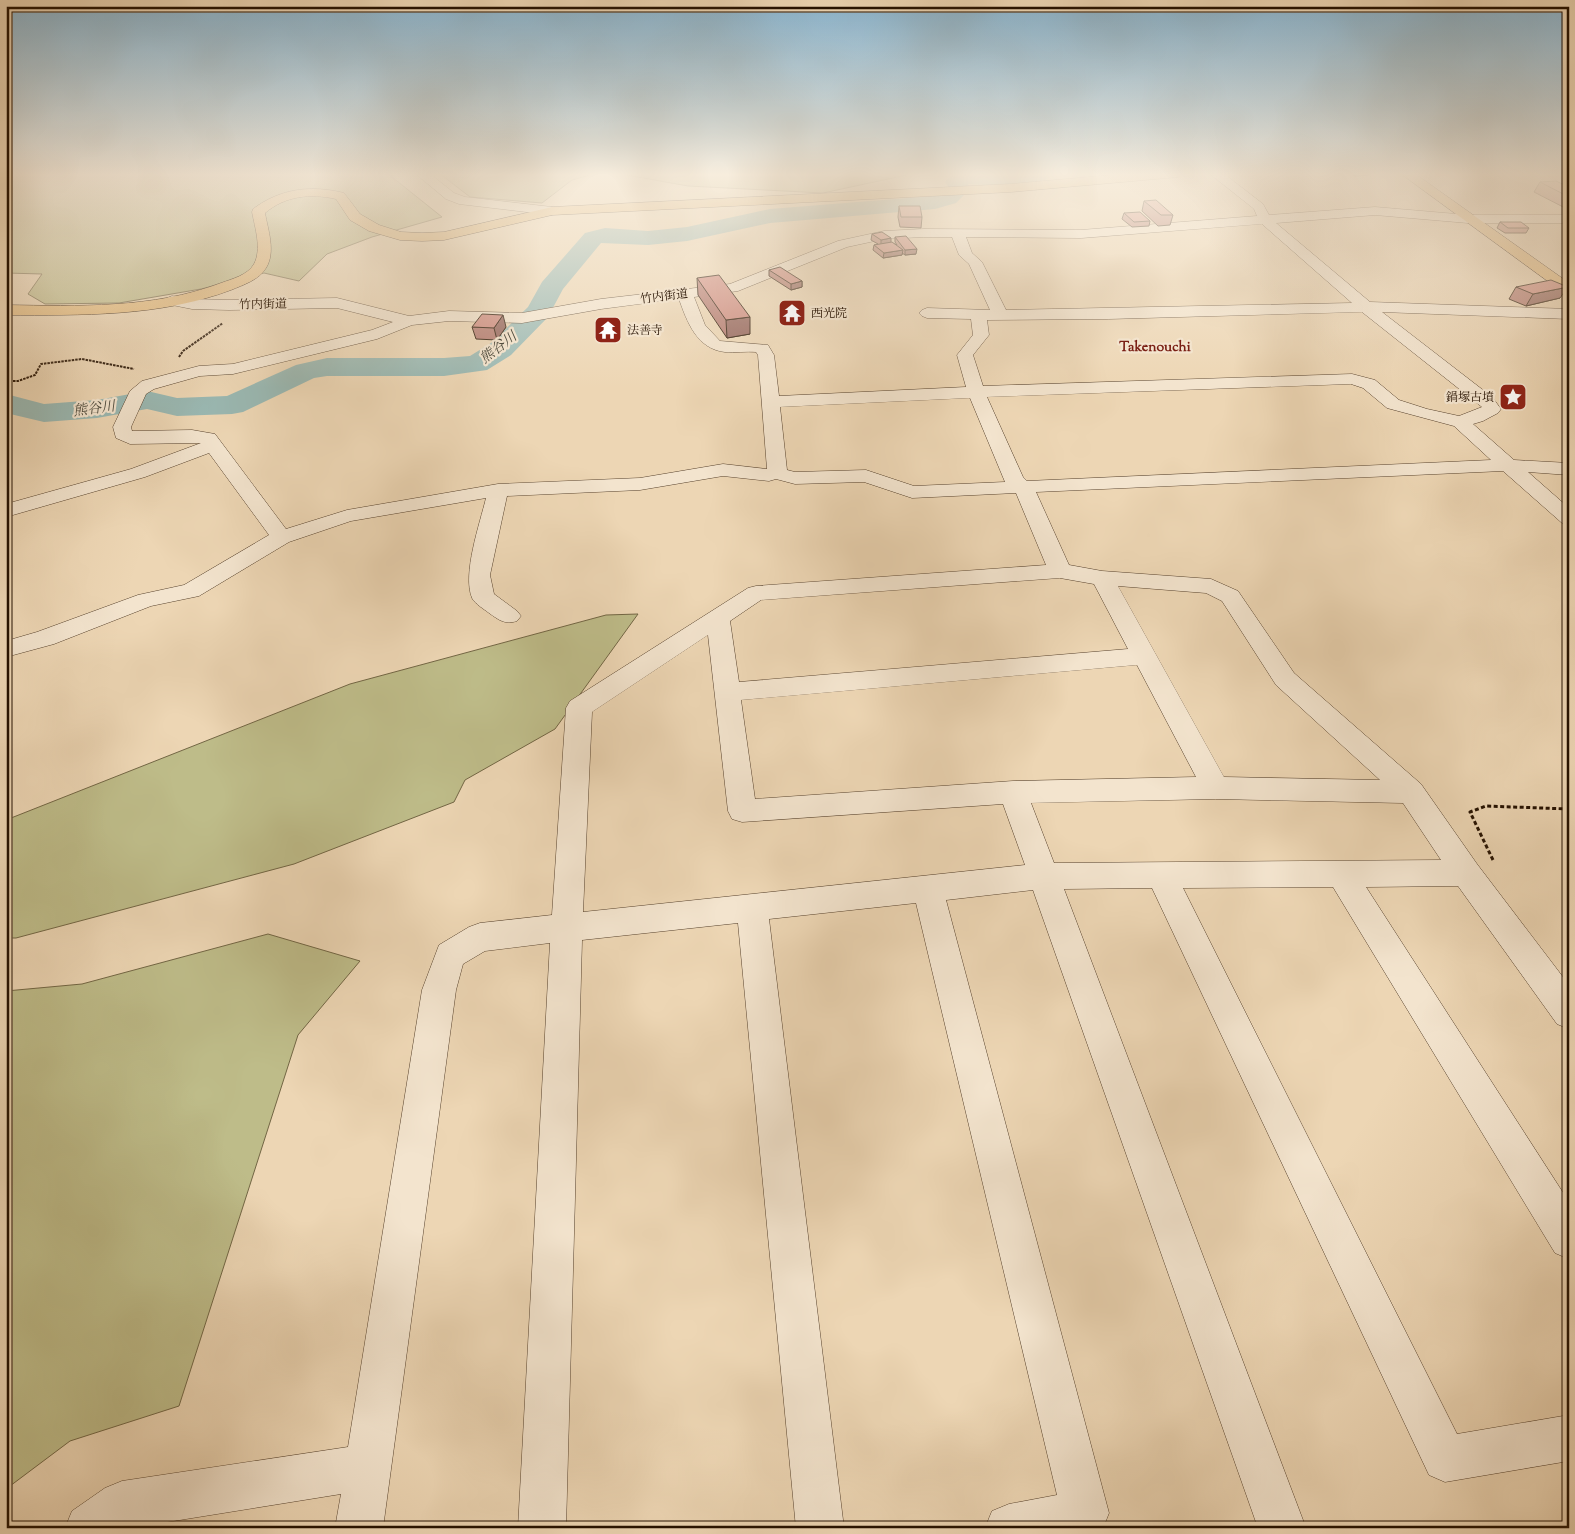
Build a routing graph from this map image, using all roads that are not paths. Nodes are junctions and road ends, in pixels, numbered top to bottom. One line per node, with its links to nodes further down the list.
1 (265, 245): 8 (main road)
2 (844, 245): 7 (street, 竹内街道)
3 (962, 245): 12 (street)
4 (1294, 245): 9 (street)
5 (1504, 245): 6 (main road)
6 (1569, 290)
7 (685, 293): 15 (street, 竹内街道); 17 (street)
8 (172, 302): 10 (main road); 15 (street, 竹内街道)
9 (1366, 307): 12 (street); 13 (street); 18 (street)
10 (6, 310)
11 (927, 313): 14 (street)
12 (1000, 314): 14 (street)
13 (1569, 314)
14 (978, 315): 16 (street)
15 (409, 321): 19 (street)
16 (976, 392): 17 (street); 18 (street); 23 (street)
17 (771, 402): 22 (street)
18 (1460, 422): 20 (street)
19 (213, 445): 25 (street); 27 (street)
20 (1506, 465): 21 (street); 23 (street); 26 (street)
21 (1569, 468)
22 (774, 473): 23 (street); 24 (street)
23 (1023, 487): 28 (street)
24 (498, 490): 27 (street); 30 (street)
25 (6, 511)
26 (1569, 519)
27 (281, 537): 32 (street)
28 (1060, 571): 29 (street); 31 (street)
29 (1102, 578): 33 (street); 37 (street)
30 (509, 616)
31 (718, 617): 34 (street); 44 (street)
32 (6, 649)
33 (1144, 656): 34 (street); 35 (street)
34 (728, 692): 36 (street)
35 (1216, 788): 36 (street); 37 (street)
36 (1013, 792): 40 (street)
37 (1411, 792): 41 (street)
38 (1161, 874): 39 (street); 40 (street); 47 (street)
39 (1342, 875): 41 (street); 46 (street)
40 (1044, 876): 42 (street); 55 (street)
41 (1472, 882): 45 (street)
42 (928, 890): 43 (street); 49 (street)
43 (752, 908): 44 (street); 53 (street)
44 (567, 926): 48 (street); 52 (street)
45 (1569, 1013)
46 (1569, 1239)
47 (1569, 1438)
48 (367, 1467): 50 (street); 51 (street)
49 (1080, 1521): 54 (street)
50 (89, 1528)
51 (359, 1528)
52 (542, 1528)
53 (820, 1528)
54 (1009, 1528)
55 (1282, 1528)

